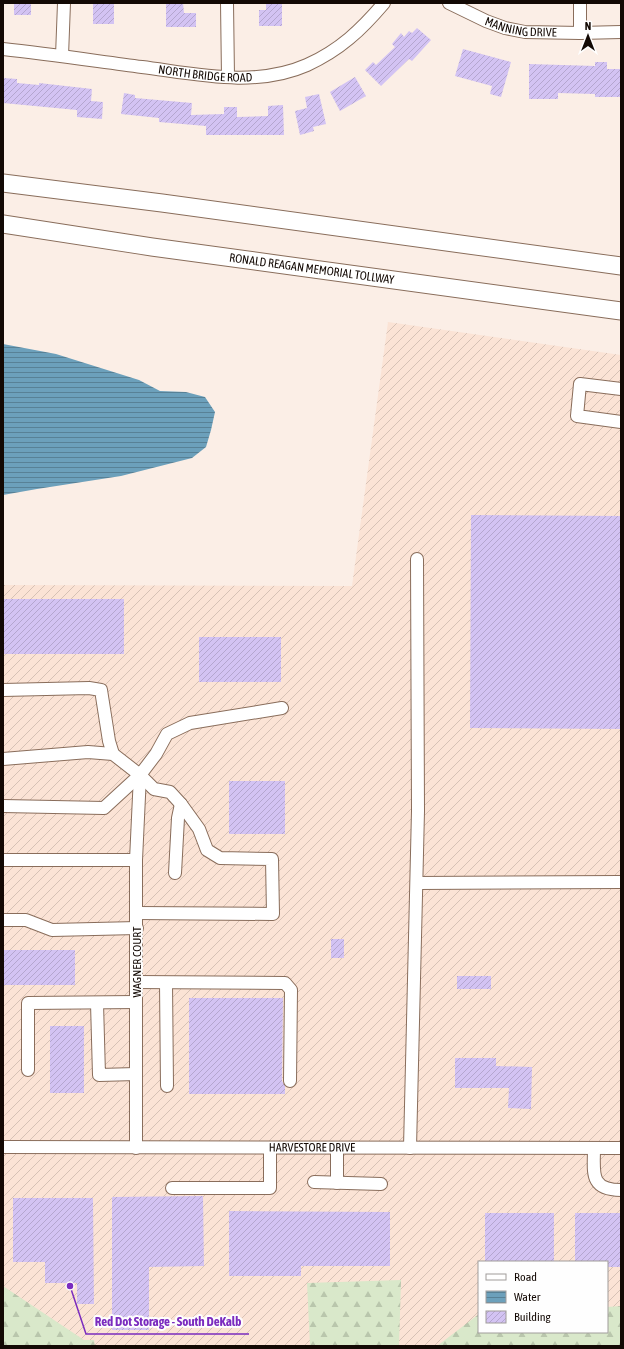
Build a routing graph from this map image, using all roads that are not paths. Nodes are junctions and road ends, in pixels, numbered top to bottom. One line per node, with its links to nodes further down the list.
1 (64, 3): 9 (street)
2 (227, 3): 10 (street)
3 (384, 3): 10 (street, NORTH BRIDGE ROAD)
4 (449, 3): 7 (street, MANNING DRIVE)
5 (580, 3): 7 (street)
6 (621, 32): 7 (street, MANNING DRIVE)
7 (580, 33)
8 (3, 49): 9 (street, NORTH BRIDGE ROAD)
9 (62, 56): 10 (street, NORTH BRIDGE ROAD)
10 (228, 77)
11 (3, 183): 13 (highway)
12 (3, 224): 14 (highway, RONALD REAGAN MEMORIAL TOLLWAY)
13 (621, 266)
14 (621, 311)
15 (621, 389): 16 (street)
16 (621, 422)
17 (417, 559): 29 (street)
18 (3, 690): 20 (street)
19 (282, 708): 22 (street)
20 (113, 754): 21 (street); 22 (street)
21 (3, 759)
22 (140, 775): 23 (street); 24 (street); 26 (street, WAGNER COURT)
23 (181, 804): 27 (street); 30 (street)
24 (3, 806)
25 (3, 860): 26 (street)
26 (136, 860): 30 (street, WAGNER COURT)
27 (175, 873)
28 (621, 882): 29 (street)
29 (417, 883): 45 (street)
30 (137, 914): 32 (street, WAGNER COURT)
31 (3, 920): 32 (street)
32 (137, 928): 33 (street, WAGNER COURT)
33 (136, 982): 34 (street); 35 (street, WAGNER COURT)
34 (166, 983): 39 (street); 40 (street)
35 (136, 1002): 36 (street); 38 (street, WAGNER COURT)
36 (97, 1003): 37 (street); 38 (street)
37 (28, 1070)
38 (136, 1074): 42 (street, WAGNER COURT)
39 (290, 1081)
40 (167, 1086)
41 (3, 1147): 42 (street, HARVESTORE DRIVE)
42 (136, 1148): 43 (street, HARVESTORE DRIVE)
43 (270, 1148): 44 (street, HARVESTORE DRIVE); 51 (street)
44 (337, 1148): 45 (street, HARVESTORE DRIVE); 49 (street)
45 (410, 1148): 46 (street, HARVESTORE DRIVE)
46 (594, 1148): 47 (street, HARVESTORE DRIVE); 52 (street)
47 (621, 1148)
48 (314, 1182): 49 (street)
49 (337, 1183): 50 (street)
50 (381, 1184)
51 (172, 1188)
52 (621, 1190)

